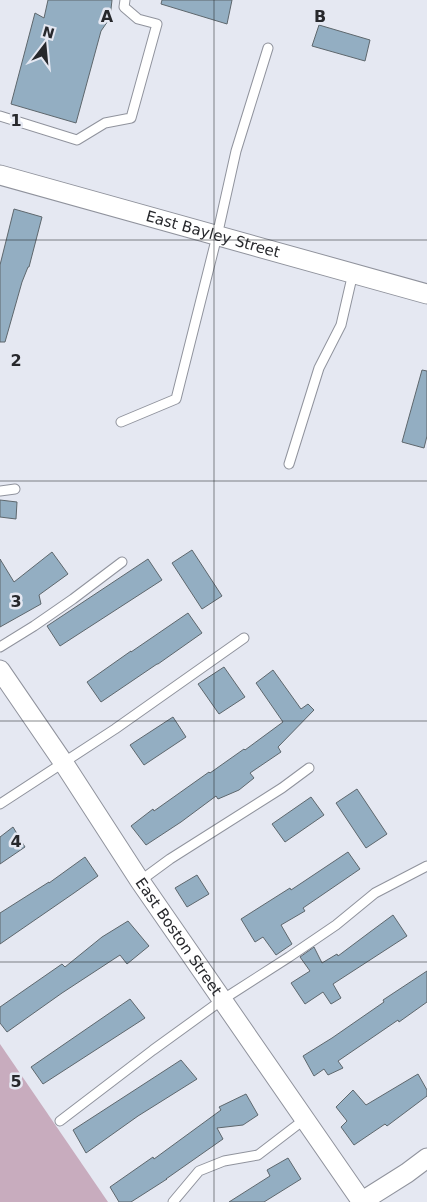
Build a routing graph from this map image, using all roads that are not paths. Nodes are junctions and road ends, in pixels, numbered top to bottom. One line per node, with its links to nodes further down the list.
1 (126, 0): 3 (lane)
2 (268, 48): 5 (lane)
3 (0, 116)
4 (0, 175): 5 (street, East Bayley Street)
5 (217, 236): 6 (street, East Bayley Street); 8 (lane)
6 (353, 273): 7 (street, East Bayley Street); 9 (lane)
7 (427, 294)
8 (121, 422)
9 (289, 464)
10 (15, 489): 11 (lane)
11 (0, 491)
12 (122, 562): 14 (lane)
13 (244, 638): 16 (lane)
14 (0, 646)
15 (0, 670): 16 (street, East Boston Street)
16 (63, 762): 18 (lane); 20 (street, East Boston Street)
17 (309, 768): 20 (lane)
18 (0, 804)
19 (427, 866): 21 (lane)
20 (140, 881): 21 (street, East Boston Street)
21 (222, 1000): 22 (street, East Boston Street); 23 (lane)
22 (304, 1119): 25 (lane); 26 (street, East Boston Street)
23 (60, 1121)
24 (427, 1158): 26 (street)
25 (173, 1202)
26 (362, 1202)

